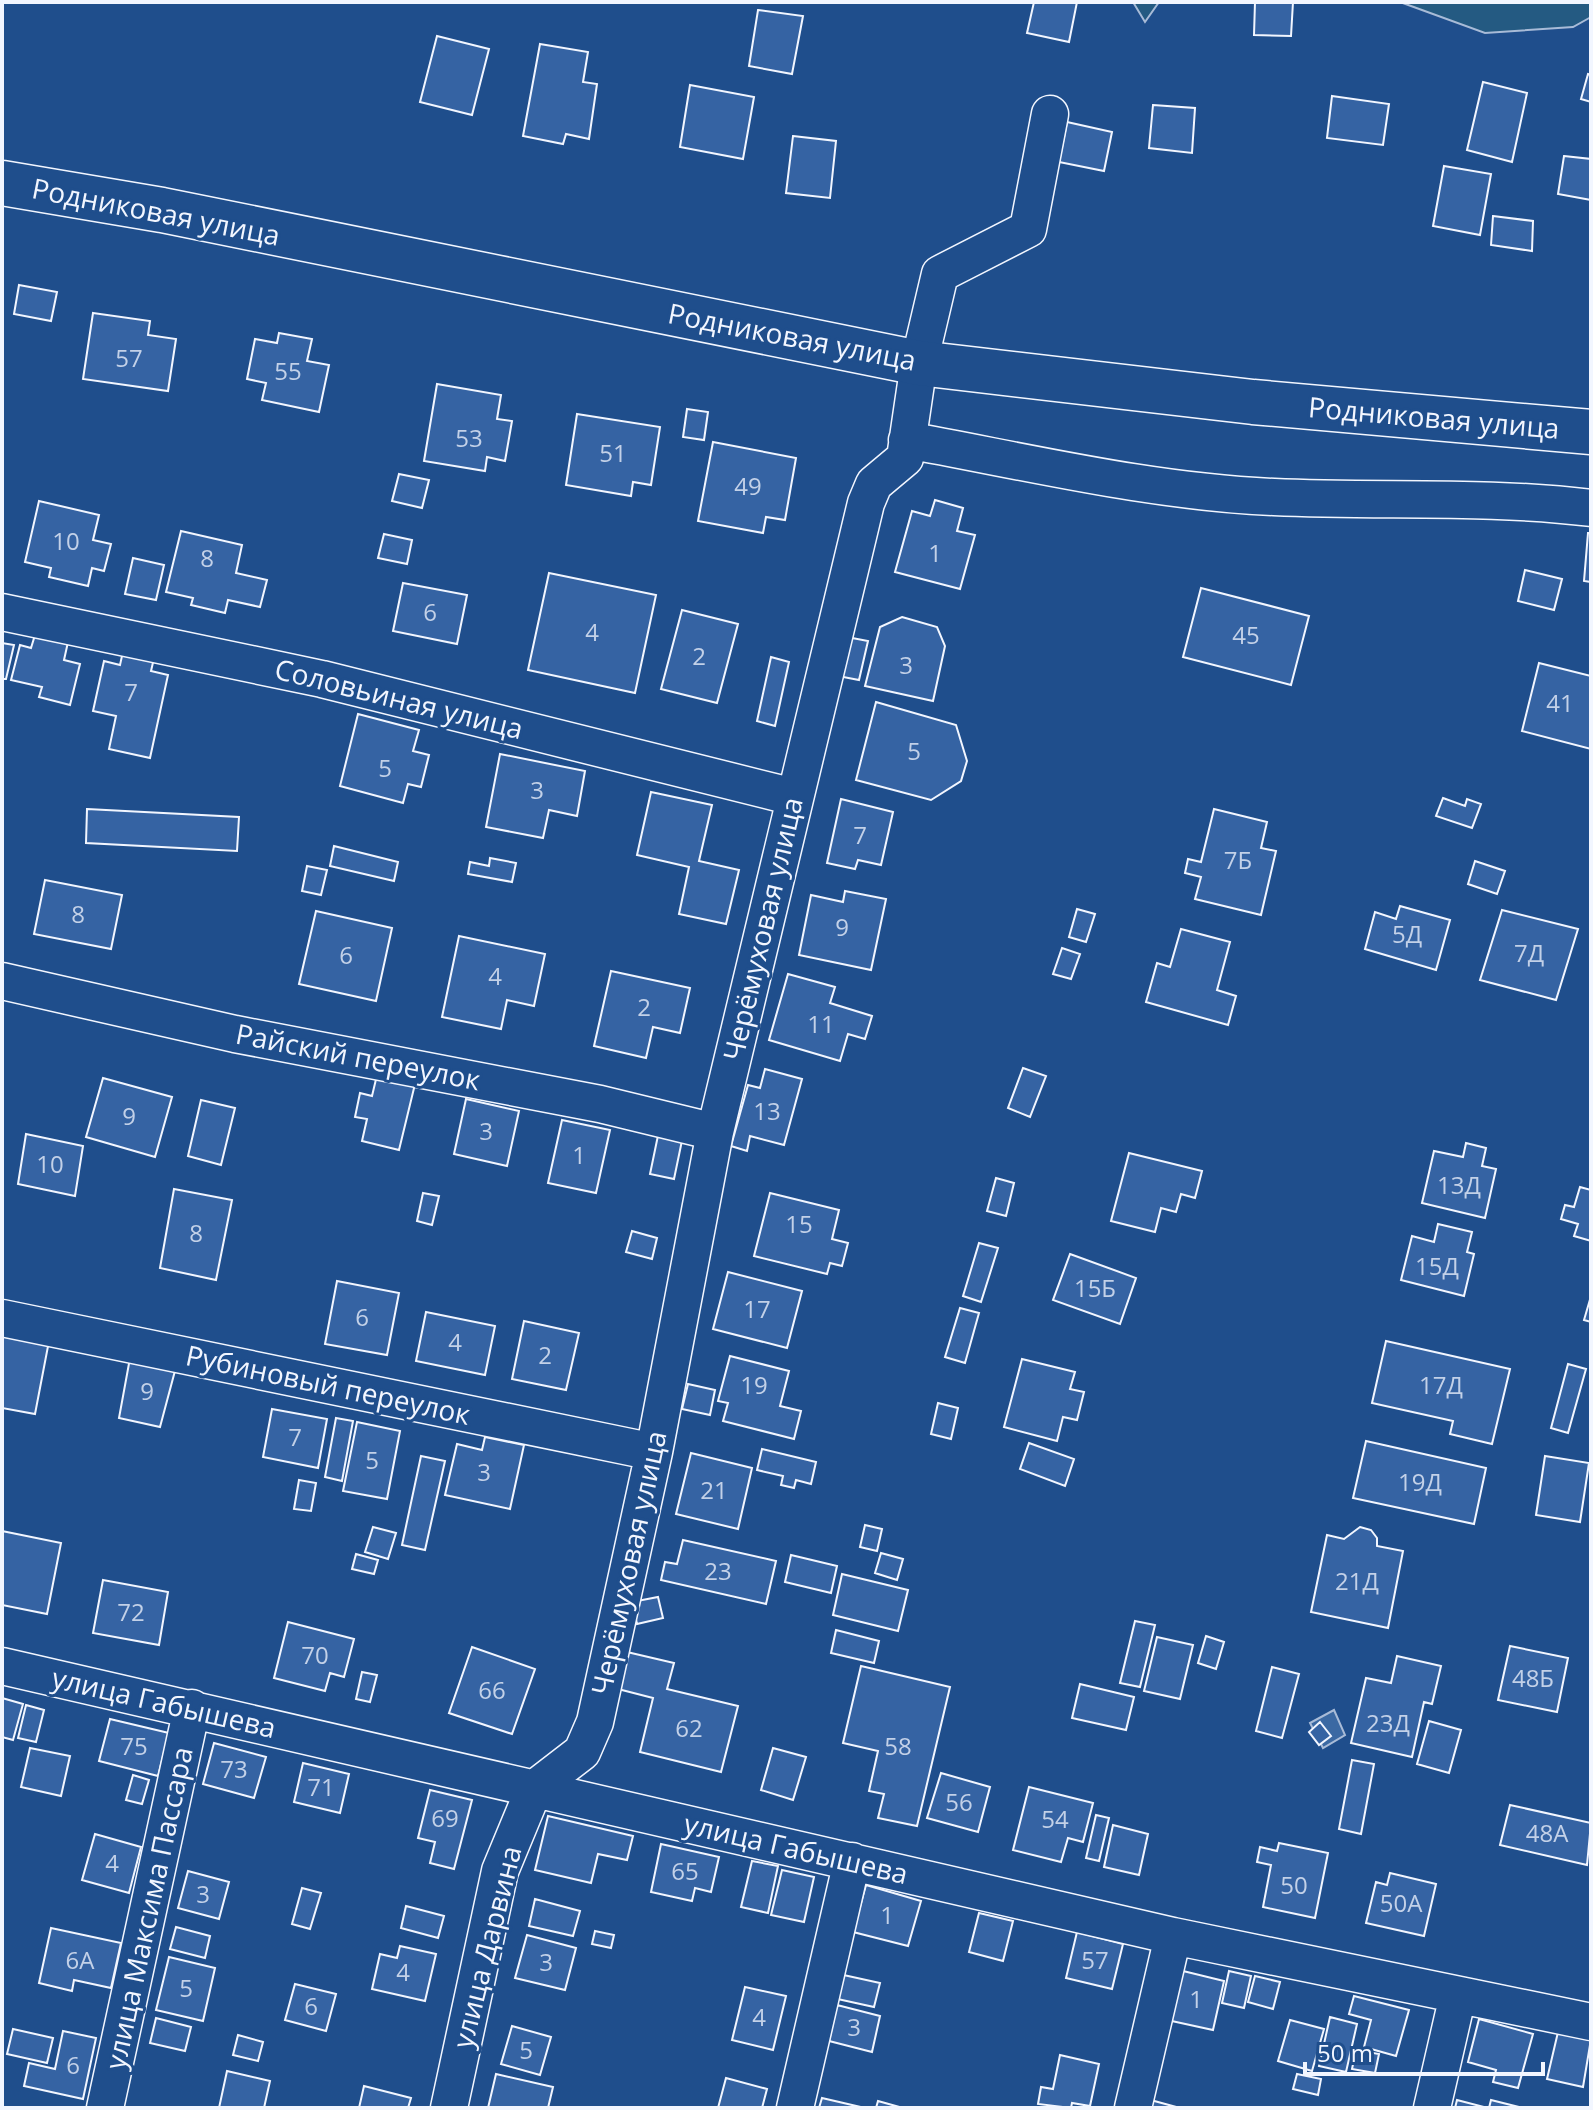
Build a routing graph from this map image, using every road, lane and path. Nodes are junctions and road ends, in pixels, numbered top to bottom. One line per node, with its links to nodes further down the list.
1 (1050, 114): 3 (street, Черёмуховая улица)
2 (2, 183): 3 (main road, Родниковая улица)
3 (919, 363): 4 (main road, Родниковая улица); 5 (street, Черёмуховая улица)
4 (1591, 432)
5 (907, 440): 6 (street); 8 (street, Черёмуховая улица)
6 (1591, 508)
7 (2, 612): 8 (street, Соловьиная улица)
8 (794, 797): 10 (street, Черёмуховая улица)
9 (2, 981): 10 (street, Райский переулок)
10 (715, 1132): 12 (street, Черёмуховая улица)
11 (2, 1318): 12 (street, Рубиновый переулок)
12 (654, 1452): 15 (street, Черёмуховая улица)
13 (2, 1666): 14 (street, улица Габышева)
14 (192, 1708): 15 (street, улица Габышева); 20 (street, улица Максима Пассара)
15 (534, 1789): 16 (street, улица Габышева); 21 (street, улица Дарвина)
16 (852, 1861): 17 (street, улица Габышева); 22 (street)
17 (1173, 1936): 18 (street, улица Габышева); 23 (street)
18 (1458, 1995): 19 (street, улица Габышева); 24 (street)
19 (1591, 2022)
20 (105, 2108)
21 (449, 2108)
22 (795, 2108)
23 (1133, 2108)
24 (1432, 2108)

